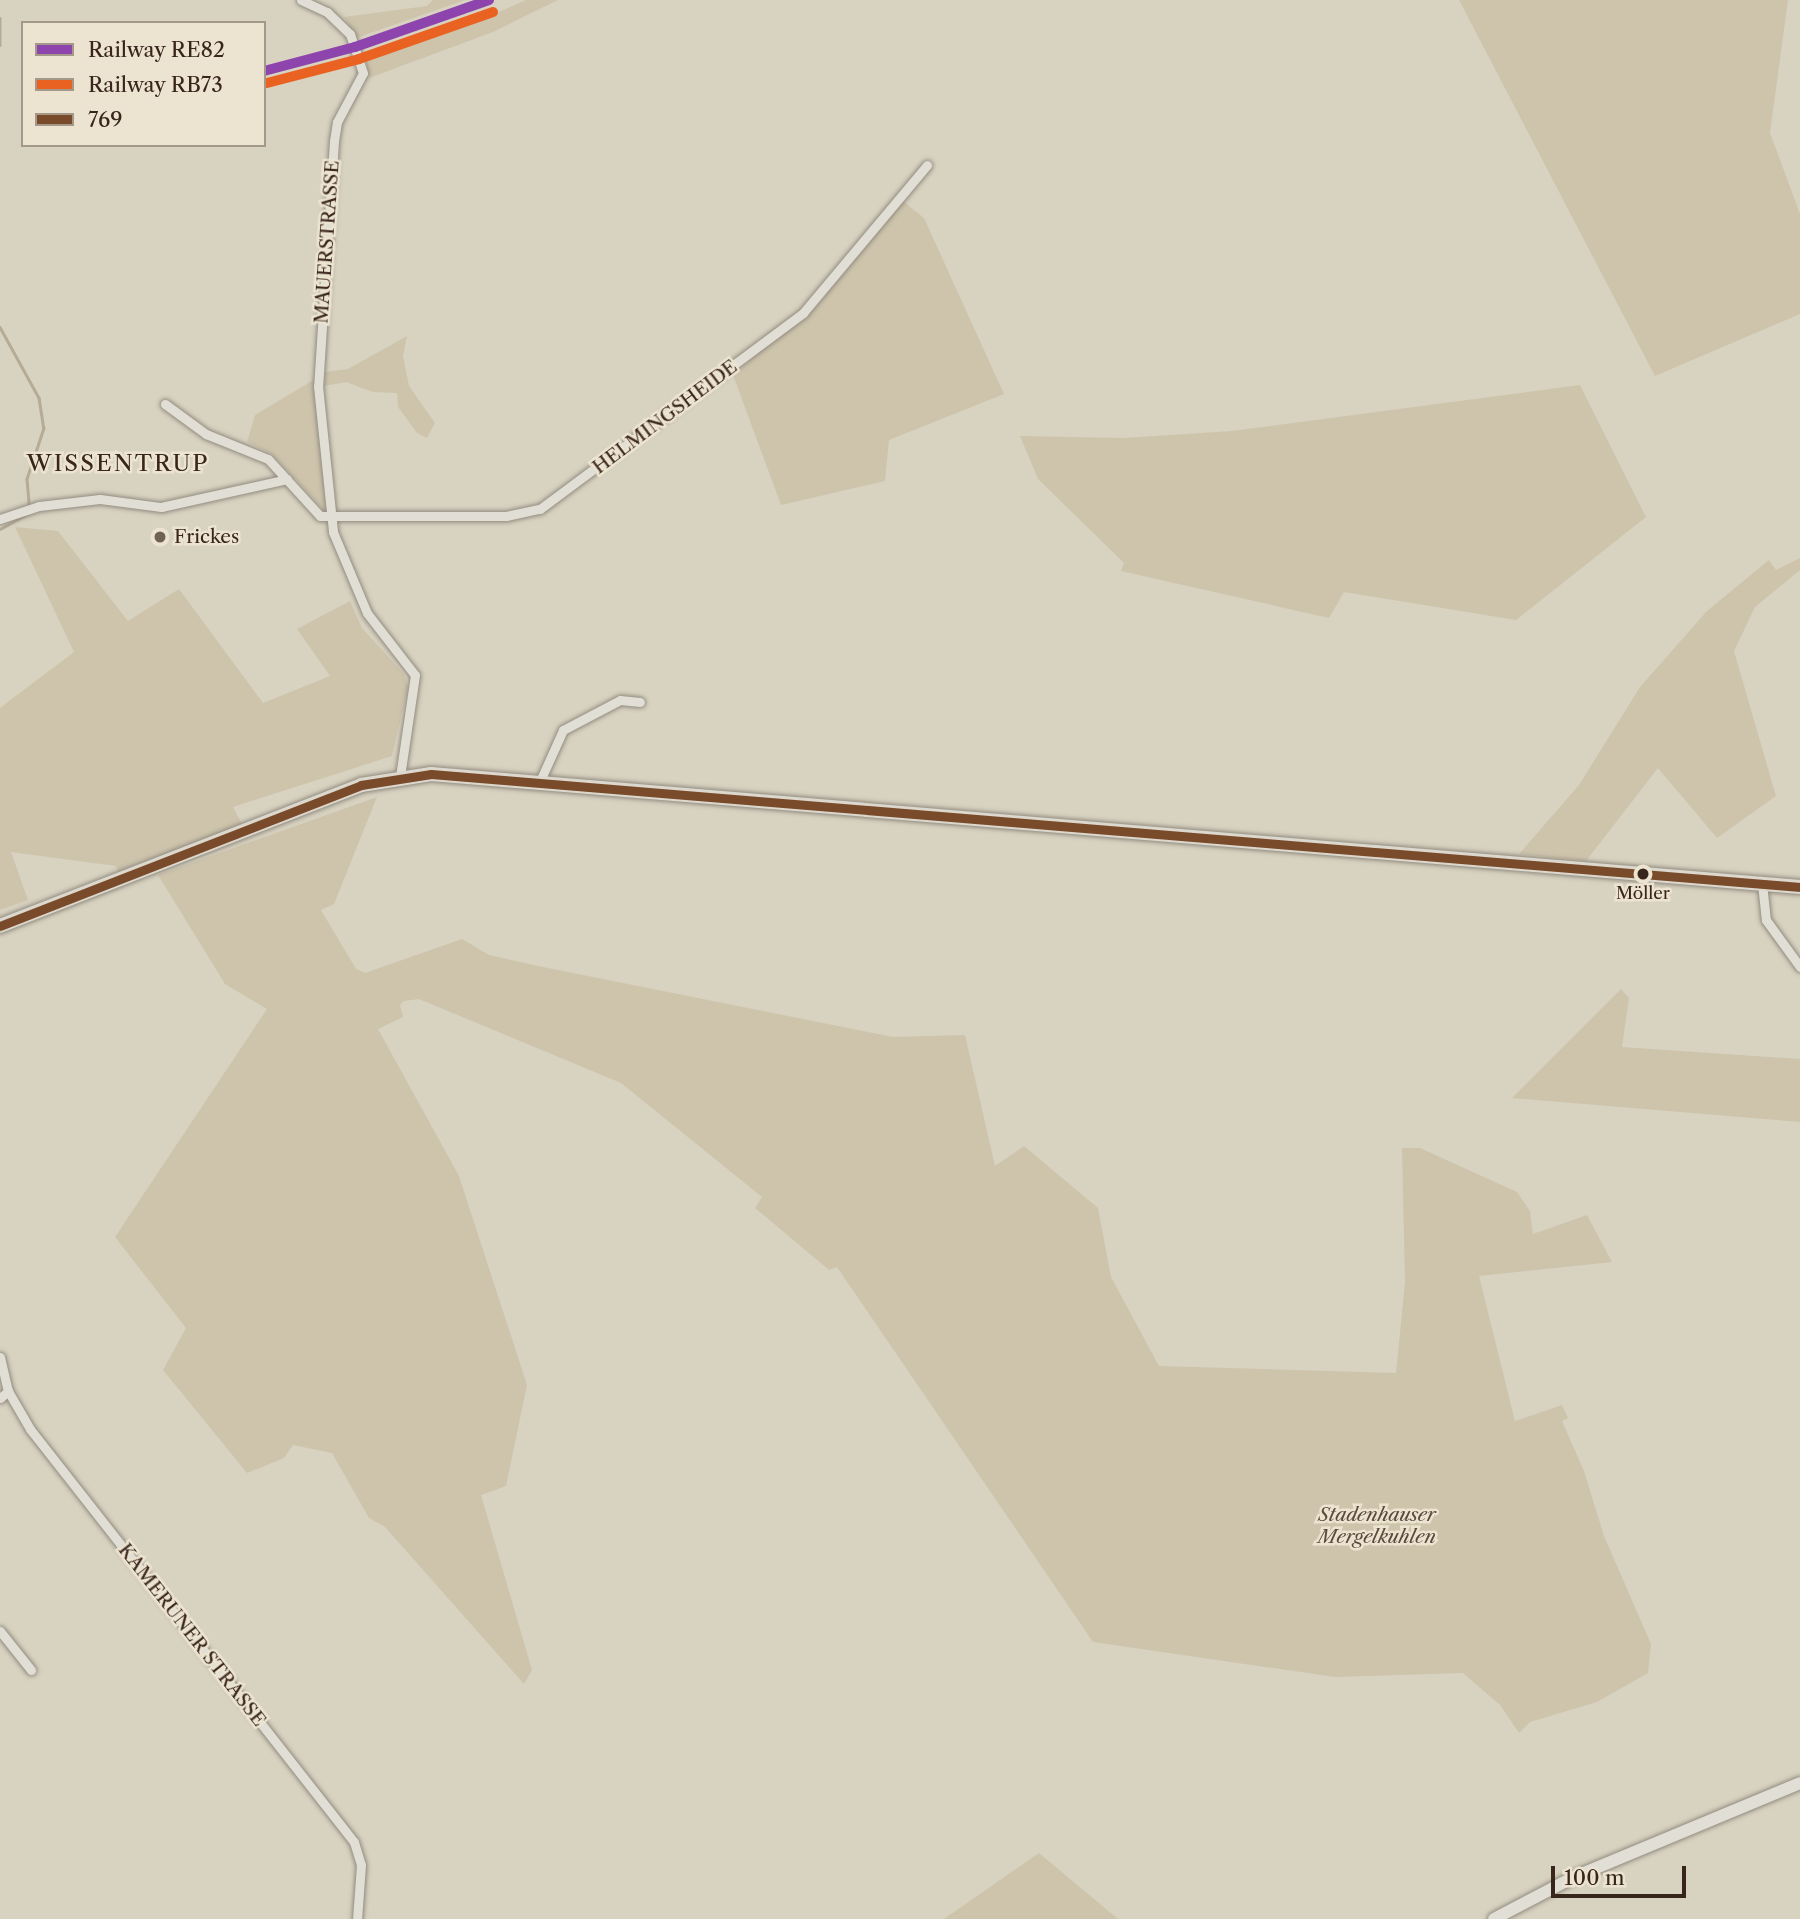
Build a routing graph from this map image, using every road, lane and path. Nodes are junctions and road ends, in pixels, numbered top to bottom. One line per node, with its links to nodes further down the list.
1 (301, 0): 5 (street, MAUERSTRASSE)
2 (927, 165): 5 (street, HELMINGSHEIDE)
3 (165, 404): 4 (street)
4 (287, 479): 5 (street); 6 (street)
5 (330, 518): 8 (street, MAUERSTRASSE)
6 (0, 519)
7 (640, 702): 9 (street)
8 (400, 777): 9 (main road); 12 (main road)
9 (540, 781): 10 (main road)
10 (1762, 883): 11 (main road); 13 (street)
11 (1800, 887)
12 (0, 926)
13 (1800, 967)
14 (0, 1357): 15 (street, KAMERUNER STRASSE)
15 (8, 1391): 16 (street); 20 (street, KAMERUNER STRASSE)
16 (0, 1398)
17 (0, 1631): 18 (street)
18 (32, 1670)
19 (1800, 1783): 21 (street)
20 (357, 1919)
21 (1494, 1919)

